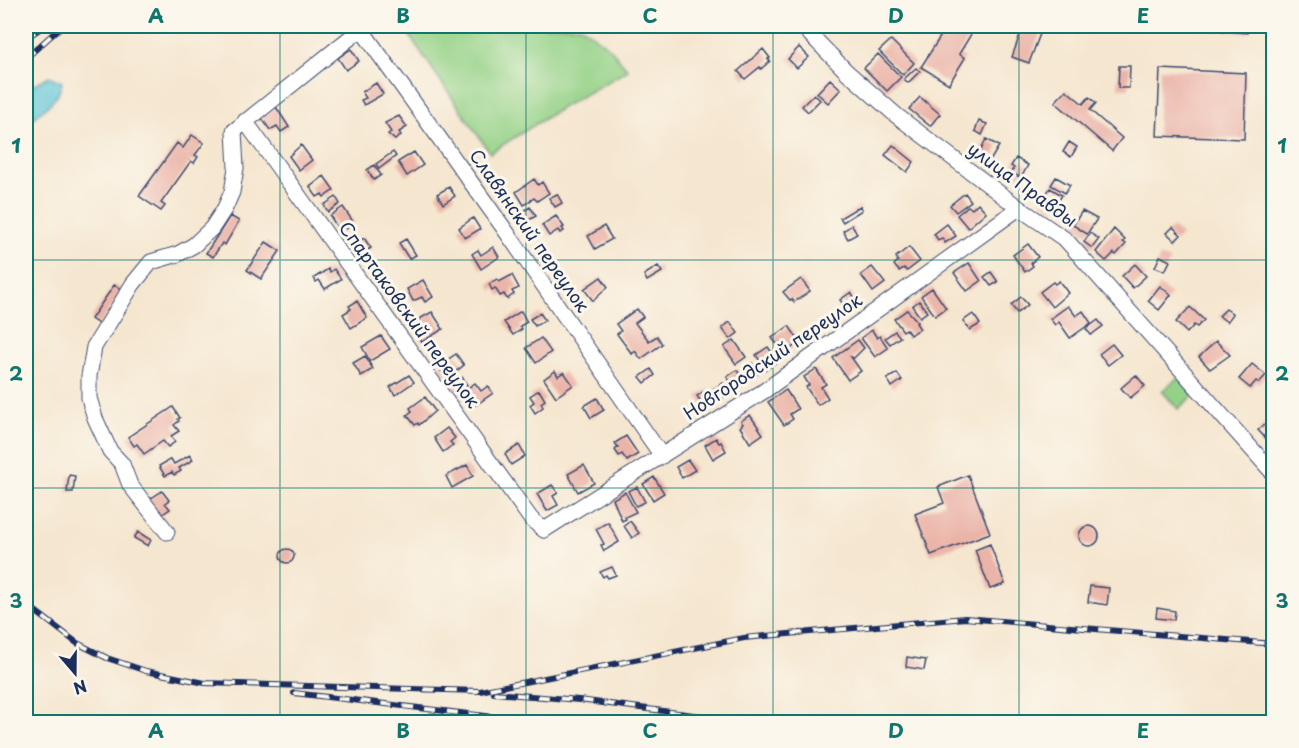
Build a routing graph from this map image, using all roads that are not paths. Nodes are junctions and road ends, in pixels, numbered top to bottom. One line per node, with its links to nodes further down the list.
1 (802, 26): 3 (street, улица Правды)
2 (245, 121): 4 (street, Славянский переулок); 6 (street, Спартаковский переулок); 7 (street)
3 (1019, 208): 4 (street, Новгородский переулок); 5 (street, улица Правды)
4 (662, 456): 6 (street, Новгородский переулок)
5 (1274, 474)
6 (544, 530)
7 (167, 532)

